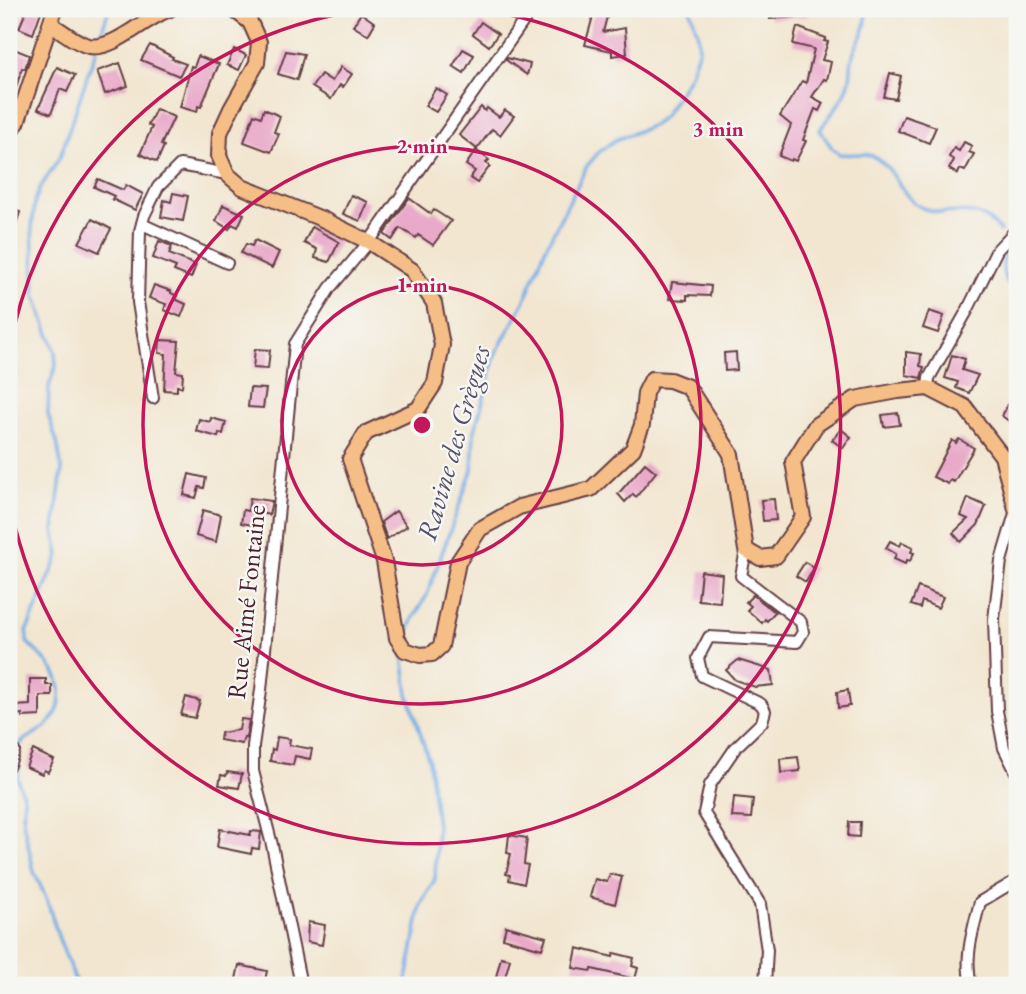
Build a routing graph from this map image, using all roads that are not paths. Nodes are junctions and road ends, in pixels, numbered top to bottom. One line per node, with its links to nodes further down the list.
1 (55, 9): 5 (main road)
2 (170, 9): 5 (main road)
3 (233, 9): 7 (main road)
4 (532, 9): 10 (street, Rue Aimé Fontaine)
5 (56, 27): 6 (main road)
6 (9, 133)
7 (227, 174): 8 (street); 10 (main road)
8 (142, 224): 11 (street); 13 (street)
9 (1017, 229): 12 (street)
10 (369, 242): 15 (main road); 20 (street, Rue Aimé Fontaine)
11 (227, 263)
12 (928, 388): 14 (main road); 15 (main road)
13 (153, 398)
14 (1017, 512): 18 (street)
15 (746, 550): 21 (street)
16 (14, 751): 17 (street)
17 (9, 765)
18 (1017, 775)
19 (1017, 880): 22 (street)
20 (301, 985)
21 (765, 985)
22 (971, 985)

